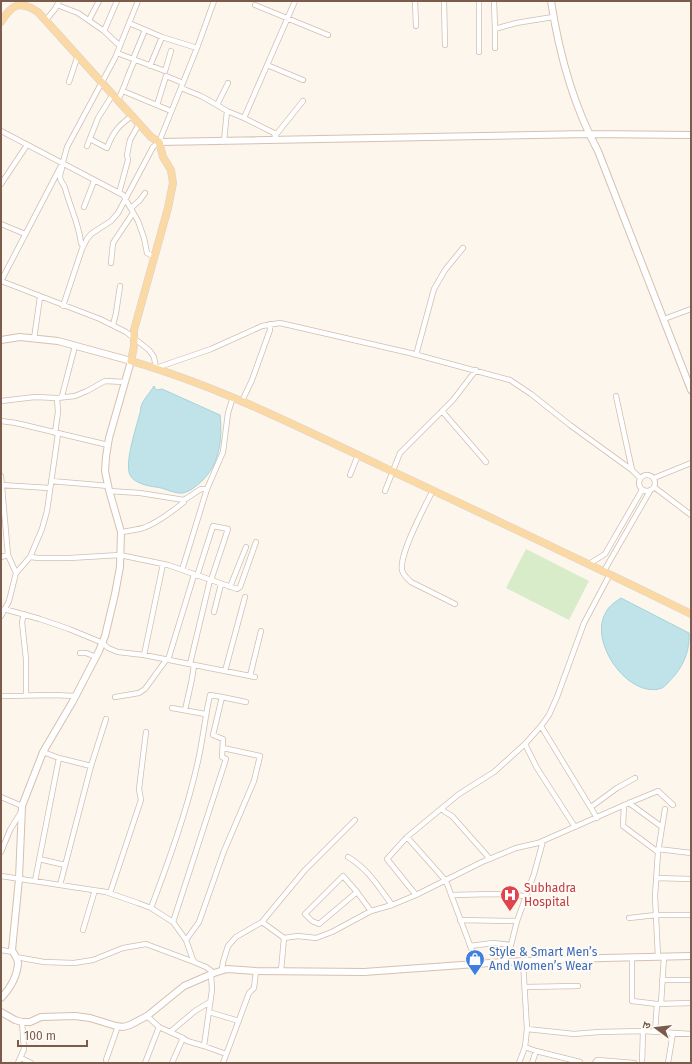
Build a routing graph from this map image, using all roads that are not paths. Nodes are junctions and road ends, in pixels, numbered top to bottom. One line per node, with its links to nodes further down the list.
1 (117, 1): 22 (street)
2 (138, 1): 18 (street)
3 (214, 1): 27 (street)
4 (296, 1): 13 (street)
5 (415, 1): 19 (street)
6 (444, 1): 25 (street)
7 (479, 1): 30 (street)
8 (494, 1): 20 (street)
9 (550, 1): 14 (main road)
10 (97, 2): 16 (street)
11 (58, 3): 15 (street); 16 (street)
12 (255, 5): 13 (street)
13 (287, 17): 23 (street); 34 (street)
14 (553, 17): 20 (street); 53 (main road)
15 (46, 20): 17 (main road); 32 (main road)
16 (89, 20): 22 (street)
17 (1, 22)
18 (129, 23): 21 (street); 26 (street)
19 (416, 26)
20 (495, 29): 28 (street)
21 (145, 30): 24 (street); 33 (street)
22 (104, 31): 26 (street)
23 (328, 36)
24 (162, 37): 27 (street); 35 (street)
25 (445, 45)
26 (120, 46): 31 (street)
27 (198, 48): 39 (street)
28 (495, 48)
29 (171, 51): 35 (street)
30 (479, 52)
31 (117, 53): 33 (street); 38 (street)
32 (78, 55): 37 (street); 38 (main road)
33 (134, 59): 35 (street); 42 (street)
34 (267, 65): 36 (street); 50 (street)
35 (150, 66)
36 (303, 80)
37 (68, 82)
38 (102, 83): 43 (main road); 61 (street)
39 (184, 83): 41 (street); 45 (street)
40 (228, 83): 46 (street)
41 (181, 88): 46 (street); 47 (street)
42 (123, 91): 43 (street); 45 (street)
43 (115, 97): 49 (main road); 56 (street)
44 (303, 101): 55 (street)
45 (157, 105): 47 (street)
46 (217, 105): 48 (street)
47 (171, 111): 58 (street)
48 (227, 111): 50 (street); 57 (street)
49 (132, 116): 51 (main road); 56 (street)
50 (244, 118): 55 (street)
51 (139, 124): 58 (main road); 64 (street)
52 (1, 131): 59 (street)
53 (589, 134): 54 (main road); 55 (main road); 80 (main road)
54 (691, 136)
55 (276, 138): 57 (main road)
56 (90, 139): 60 (street)
57 (224, 141): 58 (main road)
58 (158, 142): 66 (street); 73 (main road)
59 (27, 146): 61 (street); 63 (street)
60 (88, 146)
61 (63, 162): 62 (street); 70 (street); 71 (street)
62 (94, 180): 64 (street); 67 (street)
63 (1, 184)
64 (118, 192): 66 (street)
65 (145, 193): 68 (street)
66 (126, 200): 68 (street); 71 (street)
67 (84, 207)
68 (132, 210): 73 (street); 74 (street)
69 (1, 224): 70 (street)
70 (25, 234): 75 (street)
71 (84, 246): 78 (street)
72 (463, 248): 87 (street)
73 (154, 257): 84 (main road)
74 (111, 263)
75 (1, 281): 77 (street)
76 (120, 286): 82 (street)
77 (40, 297): 78 (street); 83 (street)
78 (63, 306): 82 (street)
79 (691, 309): 80 (street)
80 (664, 319): 92 (main road)
81 (270, 324): 87 (street); 89 (street); 98 (street)
82 (113, 325): 84 (street)
83 (34, 338): 85 (main road); 86 (main road)
84 (134, 339): 88 (main road); 89 (street)
85 (1, 340)
86 (75, 346): 88 (main road); 93 (street)
87 (416, 355): 90 (street)
88 (131, 361): 89 (main road); 91 (main road)
89 (156, 368): 95 (main road)
90 (476, 370): 99 (street); 106 (street)
91 (125, 382): 93 (street); 102 (main road)
92 (691, 390)
93 (62, 396): 96 (street)
94 (616, 396): 106 (street)
95 (233, 397): 98 (main road); 117 (street)
96 (57, 398): 97 (street); 101 (street)
97 (1, 401)
98 (242, 401): 103 (main road)
99 (442, 411): 104 (street); 107 (street)
100 (1, 421): 101 (street)
101 (56, 433): 102 (street); 112 (street)
102 (108, 445): 116 (main road)
103 (358, 455): 107 (main road); 108 (street)
104 (486, 462)
105 (691, 463): 111 (street)
106 (632, 470): 110 (street)
107 (394, 472): 118 (main road); 120 (street)
108 (350, 475)
109 (1, 476): 113 (street)
110 (640, 478): 111 (street); 119 (street)
111 (654, 478): 114 (street)
112 (51, 481): 115 (street); 116 (street)
113 (2, 485): 115 (street); 123 (street)
114 (654, 487): 121 (street); 124 (street)
115 (50, 488): 131 (street)
116 (109, 489): 122 (street); 125 (main road)
117 (207, 489): 122 (street); 134 (street)
118 (433, 490): 133 (main road); 143 (street)
119 (642, 490): 121 (street); 133 (street)
120 (385, 491)
121 (650, 491): 135 (street)
122 (184, 500): 125 (street)
123 (3, 506): 128 (street)
124 (691, 514)
125 (121, 532): 129 (main road)
126 (256, 542): 140 (street)
127 (246, 547): 140 (street)
128 (8, 555): 130 (street); 136 (street)
129 (120, 555): 131 (street); 132 (street); 150 (main road)
130 (1, 557)
131 (30, 557): 136 (street)
132 (163, 564): 134 (street); 152 (street)
133 (589, 564): 135 (main road)
134 (182, 570): 137 (street)
135 (607, 572): 147 (main road); 169 (street)
136 (16, 573): 144 (street)
137 (196, 575): 138 (street); 138 (street); 154 (street)
138 (211, 580): 139 (street); 155 (street)
139 (221, 584): 140 (street); 145 (street)
140 (230, 587)
141 (245, 597): 156 (street)
142 (1, 602): 144 (street)
143 (455, 604)
144 (5, 607): 146 (street); 148 (street)
145 (214, 612)
146 (24, 614): 150 (street); 159 (street)
147 (691, 614)
148 (1, 616)
149 (261, 631): 157 (street)
150 (102, 643): 152 (street); 153 (main road)
151 (80, 653): 153 (street)
152 (144, 655): 154 (street)
153 (96, 657): 161 (main road)
154 (167, 660): 155 (street); 162 (street)
155 (192, 665): 156 (street); 166 (street)
156 (226, 671): 157 (street)
157 (250, 676): 158 (street)
158 (255, 677)
159 (26, 695): 160 (street); 161 (street)
160 (1, 696)
161 (75, 696): 173 (main road)
162 (115, 697)
163 (222, 697): 164 (street); 167 (street); 172 (street)
164 (246, 702)
165 (172, 708): 166 (street)
166 (185, 710): 167 (street)
167 (205, 714): 211 (street)
168 (106, 719): 175 (street)
169 (541, 726): 171 (street); 180 (street)
170 (146, 732): 206 (street)
171 (525, 744): 181 (street); 186 (street)
172 (223, 748): 218 (street); 222 (street)
173 (43, 752): 174 (street); 182 (main road)
174 (59, 758): 175 (street); 194 (street)
175 (91, 766): 196 (street)
176 (635, 778): 180 (street)
177 (1, 797): 182 (street)
178 (627, 804): 179 (street); 184 (street); 187 (street); 190 (street)
179 (673, 805)
180 (591, 807): 184 (street)
181 (442, 808): 188 (street); 195 (street)
182 (21, 809): 191 (street); 199 (main road)
183 (665, 809): 187 (street)
184 (598, 818): 186 (street)
185 (355, 820): 219 (street)
186 (575, 827): 189 (street)
187 (662, 827): 190 (street)
188 (407, 837): 202 (street); 207 (street)
189 (543, 841): 195 (street); 209 (street)
190 (658, 851): 192 (street); 198 (street)
191 (1, 852)
192 (691, 853)
193 (348, 857): 210 (street)
194 (39, 859): 196 (street); 201 (street)
195 (490, 859): 202 (street)
196 (65, 865): 203 (street)
197 (1, 876): 199 (street)
198 (656, 878): 200 (street); 214 (street)
199 (19, 879): 201 (street); 226 (main road)
200 (691, 880)
201 (35, 881): 203 (street)
202 (446, 881): 207 (street); 208 (street)
203 (60, 884): 204 (street)
204 (94, 890): 206 (street); 220 (street)
205 (357, 892): 205 (street); 212 (street)
206 (110, 893): 211 (street)
207 (416, 895): 210 (street)
208 (451, 895): 209 (street); 216 (street)
209 (526, 896): 217 (street)
210 (392, 905): 212 (street)
211 (151, 908): 218 (street)
212 (371, 911): 221 (street)
213 (691, 915): 214 (street)
214 (656, 916): 215 (street); 229 (street)
215 (629, 918)
216 (460, 920): 217 (street); 224 (street)
217 (517, 921): 223 (street)
218 (173, 922): 222 (street)
219 (262, 922): 221 (street); 234 (street)
220 (83, 930)
221 (284, 938): 235 (street)
222 (186, 940): 230 (street)
223 (511, 945): 224 (street); 231 (street)
224 (470, 946): 233 (street)
225 (1, 950): 226 (street)
226 (14, 955): 230 (street); 242 (main road)
227 (691, 956): 229 (main road)
228 (632, 957): 229 (main road); 232 (main road); 245 (street)
229 (661, 957): 238 (street)
230 (194, 961): 237 (street)
231 (504, 962): 232 (main road); 233 (main road)
232 (523, 962): 241 (street)
233 (477, 964): 235 (main road)
234 (222, 970): 236 (main road); 237 (main road)
235 (281, 971): 236 (main road)
236 (256, 972): 250 (street)
237 (212, 973): 243 (street); 248 (main road)
238 (662, 980): 239 (street); 245 (street)
239 (691, 980)
240 (578, 986): 241 (street)
241 (525, 987): 253 (street)
242 (1, 998)
243 (210, 1002): 247 (street); 255 (street)
244 (691, 1003): 245 (street)
245 (659, 1004): 256 (street)
246 (1, 1012): 249 (main road)
247 (208, 1012): 250 (street); 260 (street)
248 (147, 1016): 251 (main road); 252 (street)
249 (22, 1022): 251 (main road); 266 (street)
250 (239, 1022): 263 (street)
251 (118, 1026): 265 (street)
252 (159, 1027): 255 (street); 268 (street)
253 (527, 1029): 254 (street); 261 (street)
254 (643, 1031): 256 (street); 277 (street)
255 (170, 1032): 259 (street)
256 (655, 1032): 257 (street)
257 (672, 1033): 258 (street); 278 (street)
258 (691, 1034)
259 (183, 1038): 260 (street); 269 (street)
260 (204, 1046): 263 (street)
261 (525, 1047): 262 (street); 271 (street)
262 (536, 1051): 264 (street); 272 (street)
263 (226, 1054): 270 (street)
264 (560, 1057): 273 (street); 274 (street)
265 (106, 1060)
266 (20, 1061): 267 (street)
267 (31, 1063)
268 (145, 1063)
269 (172, 1063)
270 (223, 1063)
271 (519, 1063)
272 (532, 1063)
273 (558, 1063)
274 (581, 1063)
275 (595, 1063): 276 (street)
276 (634, 1063)
277 (642, 1063)
278 (668, 1063)

